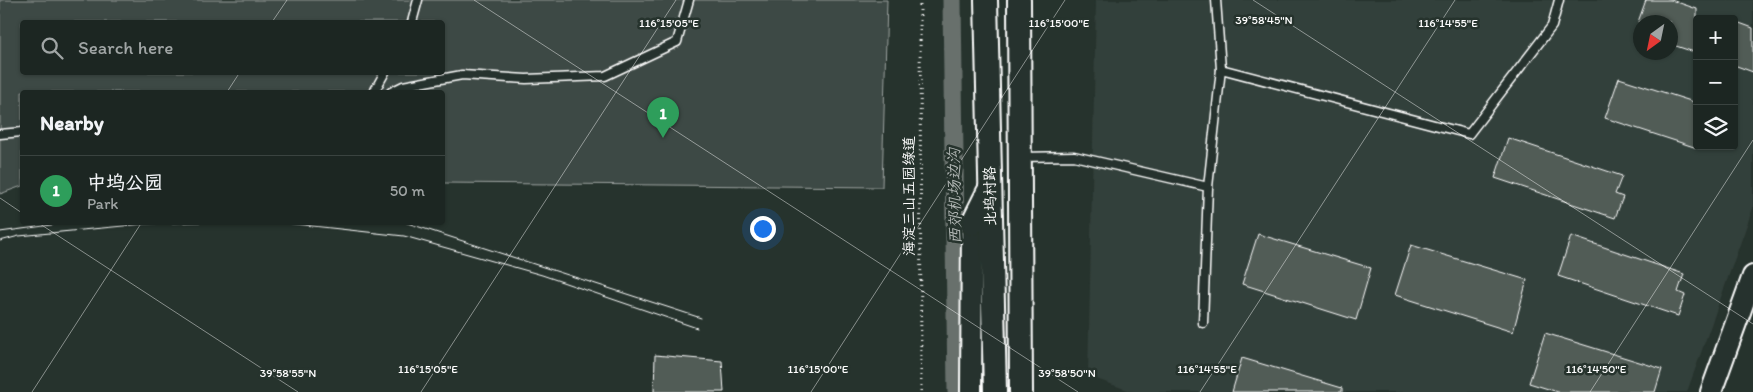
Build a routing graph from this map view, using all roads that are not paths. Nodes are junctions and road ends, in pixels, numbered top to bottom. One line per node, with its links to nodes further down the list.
1 (418, 0): 7 (lane)
2 (689, 0): 11 (lane)
3 (986, 0): 16 (main road, 北坞村路)
4 (1019, 0): 14 (main road, 北坞村路)
5 (1216, 0): 8 (lane)
6 (1560, 0): 8 (lane)
7 (413, 20)
8 (1221, 70): 15 (lane)
9 (383, 75): 10 (lane)
10 (375, 90)
11 (395, 90)
12 (20, 132): 13 (lane)
13 (0, 134)
14 (1020, 157): 15 (lane); 22 (main road, 北坞村路)
15 (1208, 187): 19 (lane)
16 (990, 189): 17 (main road); 21 (main road, 北坞村路)
17 (972, 224): 20 (street, 北坞村路)
18 (1753, 276): 23 (street)
19 (1203, 323)
20 (971, 392)
21 (995, 392)
22 (1022, 392)
23 (1711, 392)

